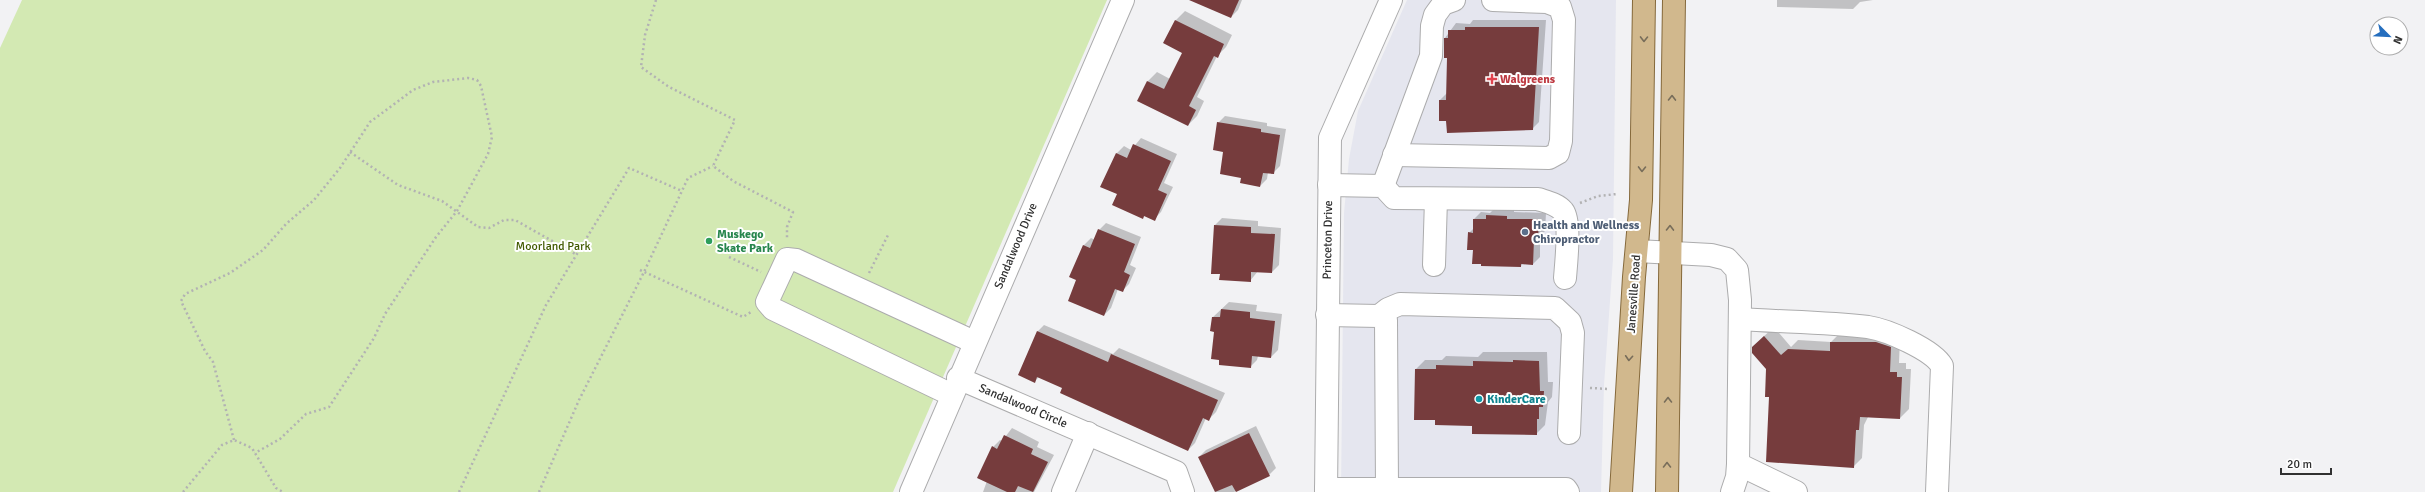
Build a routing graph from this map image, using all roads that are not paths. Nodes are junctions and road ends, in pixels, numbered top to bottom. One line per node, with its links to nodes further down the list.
1 (1123, 0): 18 (street, Sandalwood Drive)
2 (1391, 0): 8 (street, Princeton Drive)
3 (1454, 0): 7 (street)
4 (1493, 0): 7 (street)
5 (1644, 0): 11 (main road, Janesville Road, one-way to 11)
6 (1674, 0): 12 (main road, one-way to 6)
7 (1394, 155): 9 (street)
8 (1329, 185): 9 (street); 15 (street, Princeton Drive)
9 (1383, 186): 10 (street)
10 (1436, 198): 13 (street); 14 (street)
11 (1637, 251): 12 (street); 30 (main road, Janesville Road, one-way to 30)
12 (1669, 252): 17 (street); 31 (main road, one-way to 12)
13 (1434, 265)
14 (1565, 278)
15 (1327, 315): 16 (street); 25 (street, Princeton Drive)
16 (1379, 316): 21 (street); 23 (street)
17 (1740, 319): 22 (street); 34 (street)
18 (974, 342): 19 (street, Sandalwood Drive); 19 (street, Sandalwood Circle)
19 (955, 386): 20 (street, Sandalwood Circle); 27 (street, Sandalwood Drive)
20 (1088, 433): 28 (street); 29 (street, Sandalwood Circle)
21 (1569, 433)
22 (1738, 464): 32 (street); 33 (street)
23 (1387, 489): 24 (street); 25 (street)
24 (1421, 490): 26 (street)
25 (1326, 491)
26 (1567, 491)
27 (911, 492)
28 (1063, 492)
29 (1183, 492)
30 (1621, 492)
31 (1667, 492)
32 (1732, 492)
33 (1796, 492)
34 (1937, 492)

